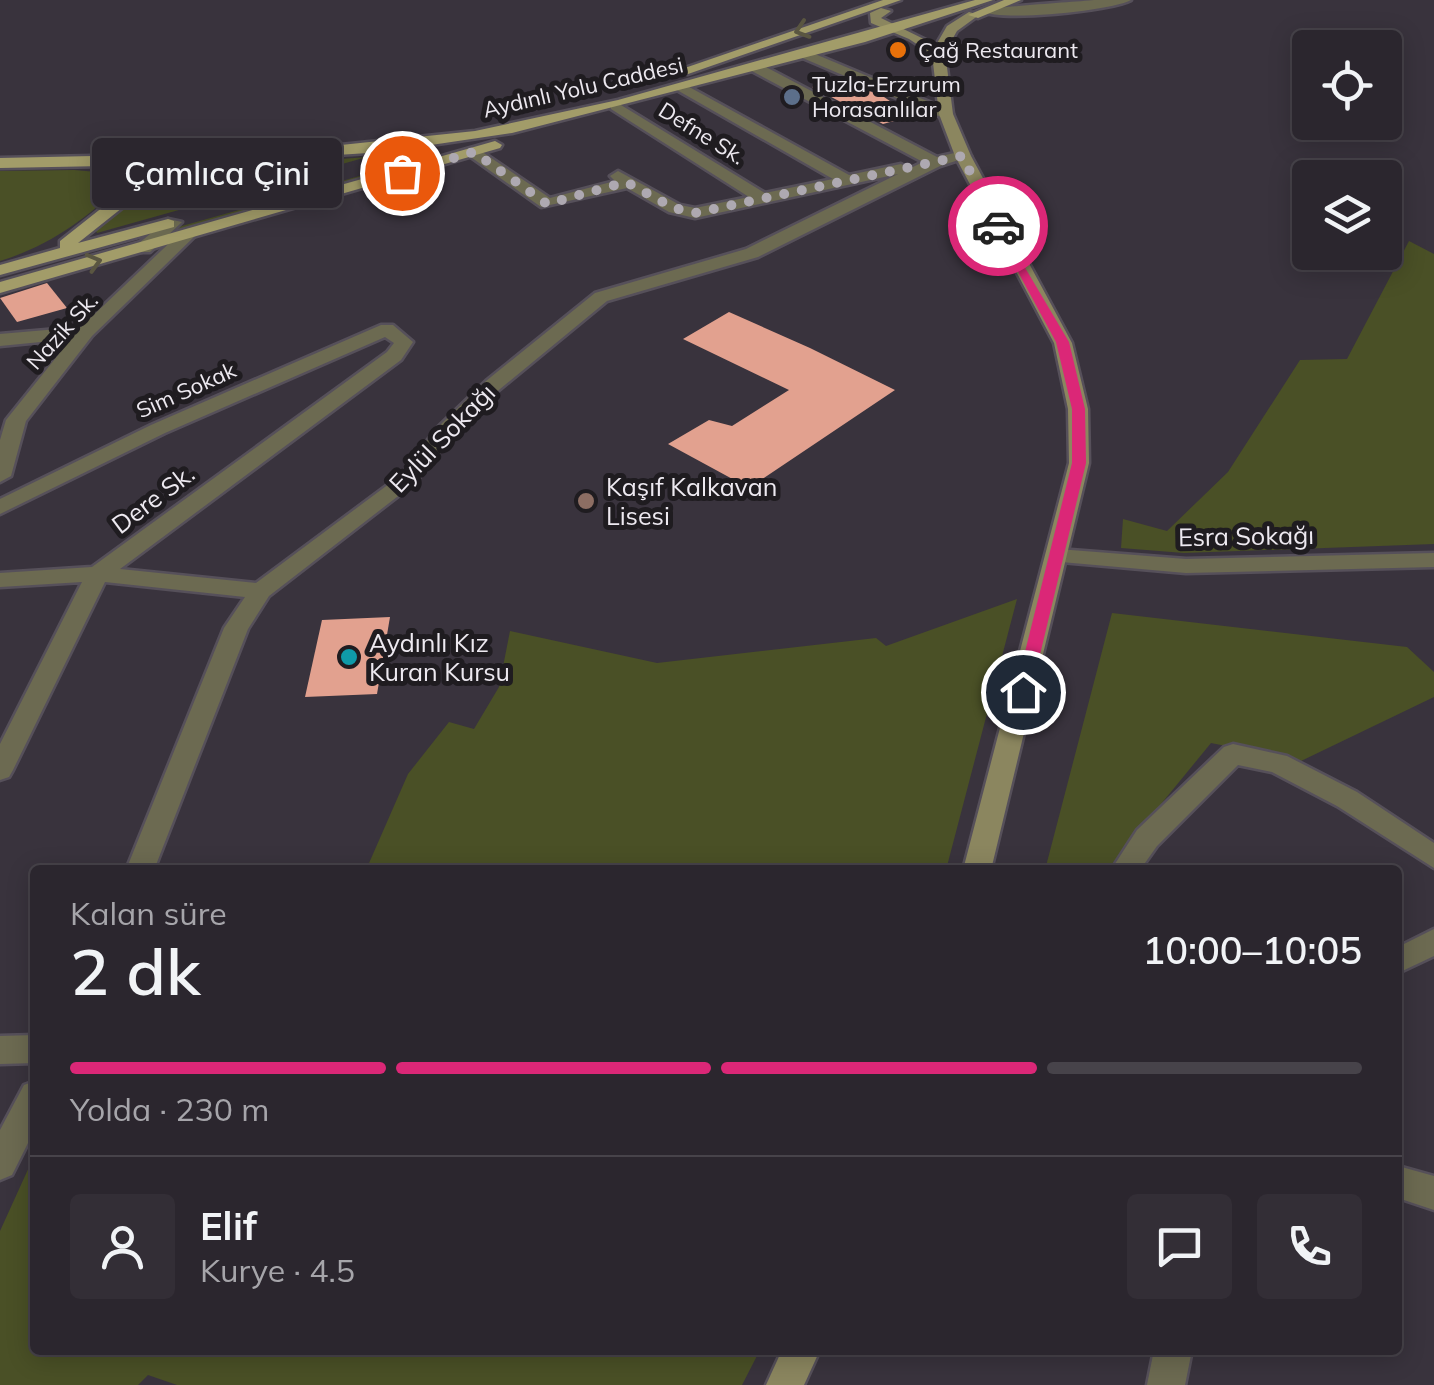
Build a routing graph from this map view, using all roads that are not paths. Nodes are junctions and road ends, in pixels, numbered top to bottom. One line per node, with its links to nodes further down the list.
1 (910, 0): 4 (main road, Aydınlı Yolu Caddesi)
2 (1125, 0): 5 (street)
3 (1010, 2): 5 (street); 6 (main road)
4 (890, 6): 7 (main road); 8 (street); 15 (main road, Aydınlı Yolu Caddesi, one-way to 15)
5 (1025, 6): 6 (street, Aydınlı Yolu Caddesi)
6 (982, 9): 7 (main road, Aydınlı Yolu Caddesi); 8 (main road); 9 (street)
7 (928, 20): 8 (main road, Aydınlı Yolu Caddesi)
8 (905, 34): 9 (street); 10 (main road, Aydınlı Yolu Caddesi)
9 (938, 52): 14 (street)
10 (803, 54): 11 (main road, Aydınlı Yolu Caddesi); 14 (street)
11 (755, 67): 12 (main road, Aydınlı Yolu Caddesi); 21 (street)
12 (682, 87): 13 (main road, Aydınlı Yolu Caddesi); 23 (street)
13 (616, 106): 17 (main road); 19 (main road, Aydınlı Yolu Caddesi); 25 (street, Defne Sk.)
14 (946, 114): 18 (street)
15 (398, 132): 16 (main road, Aydınlı Yolu Caddesi); 19 (main road)
16 (0, 150)
17 (474, 152): 25 (street); 26 (main road)
18 (962, 156): 21 (street, Eylül Sokağı); 37 (street)
19 (168, 161): 20 (main road, Aydınlı Yolu Caddesi); 24 (main road)
20 (36, 162): 22 (main road, Aydınlı Yolu Caddesi); 24 (main road)
21 (935, 162): 23 (street); 41 (street, Eylül Sokağı)
22 (0, 163)
23 (846, 180): 25 (street)
24 (134, 193): 28 (main road)
25 (763, 199)
26 (181, 228): 27 (street); 28 (main road); 31 (street, Nazik Sk.)
27 (144, 248): 30 (main road, one-way to 27)
28 (54, 254): 29 (main road)
29 (0, 270)
30 (0, 288)
31 (86, 332): 33 (street); 34 (street, Nazik Sk.)
32 (394, 335): 36 (street, Sim Sokak); 39 (street, Dere Sk.)
33 (0, 340)
34 (8, 421): 35 (street, Nazik Sk.)
35 (0, 476)
36 (0, 507)
37 (1058, 556): 38 (street, Esra Sokağı); 45 (street)
38 (1434, 560)
39 (98, 574): 40 (street); 41 (street); 42 (street, Dere Sk.)
40 (0, 580)
41 (261, 590): 44 (street, Eylül Sokağı)
42 (0, 770)
43 (1434, 856): 46 (street)
44 (142, 865)
45 (978, 865)
46 (1128, 865)
47 (1434, 942): 48 (street)
48 (1402, 959)
49 (30, 1048): 50 (street)
50 (0, 1050)
51 (30, 1106): 52 (street)
52 (0, 1164)
53 (1402, 1183): 54 (street)
54 (1434, 1192)
55 (800, 1355): 57 (street)
56 (1172, 1355): 58 (street)
57 (785, 1385)
58 (1166, 1385)

